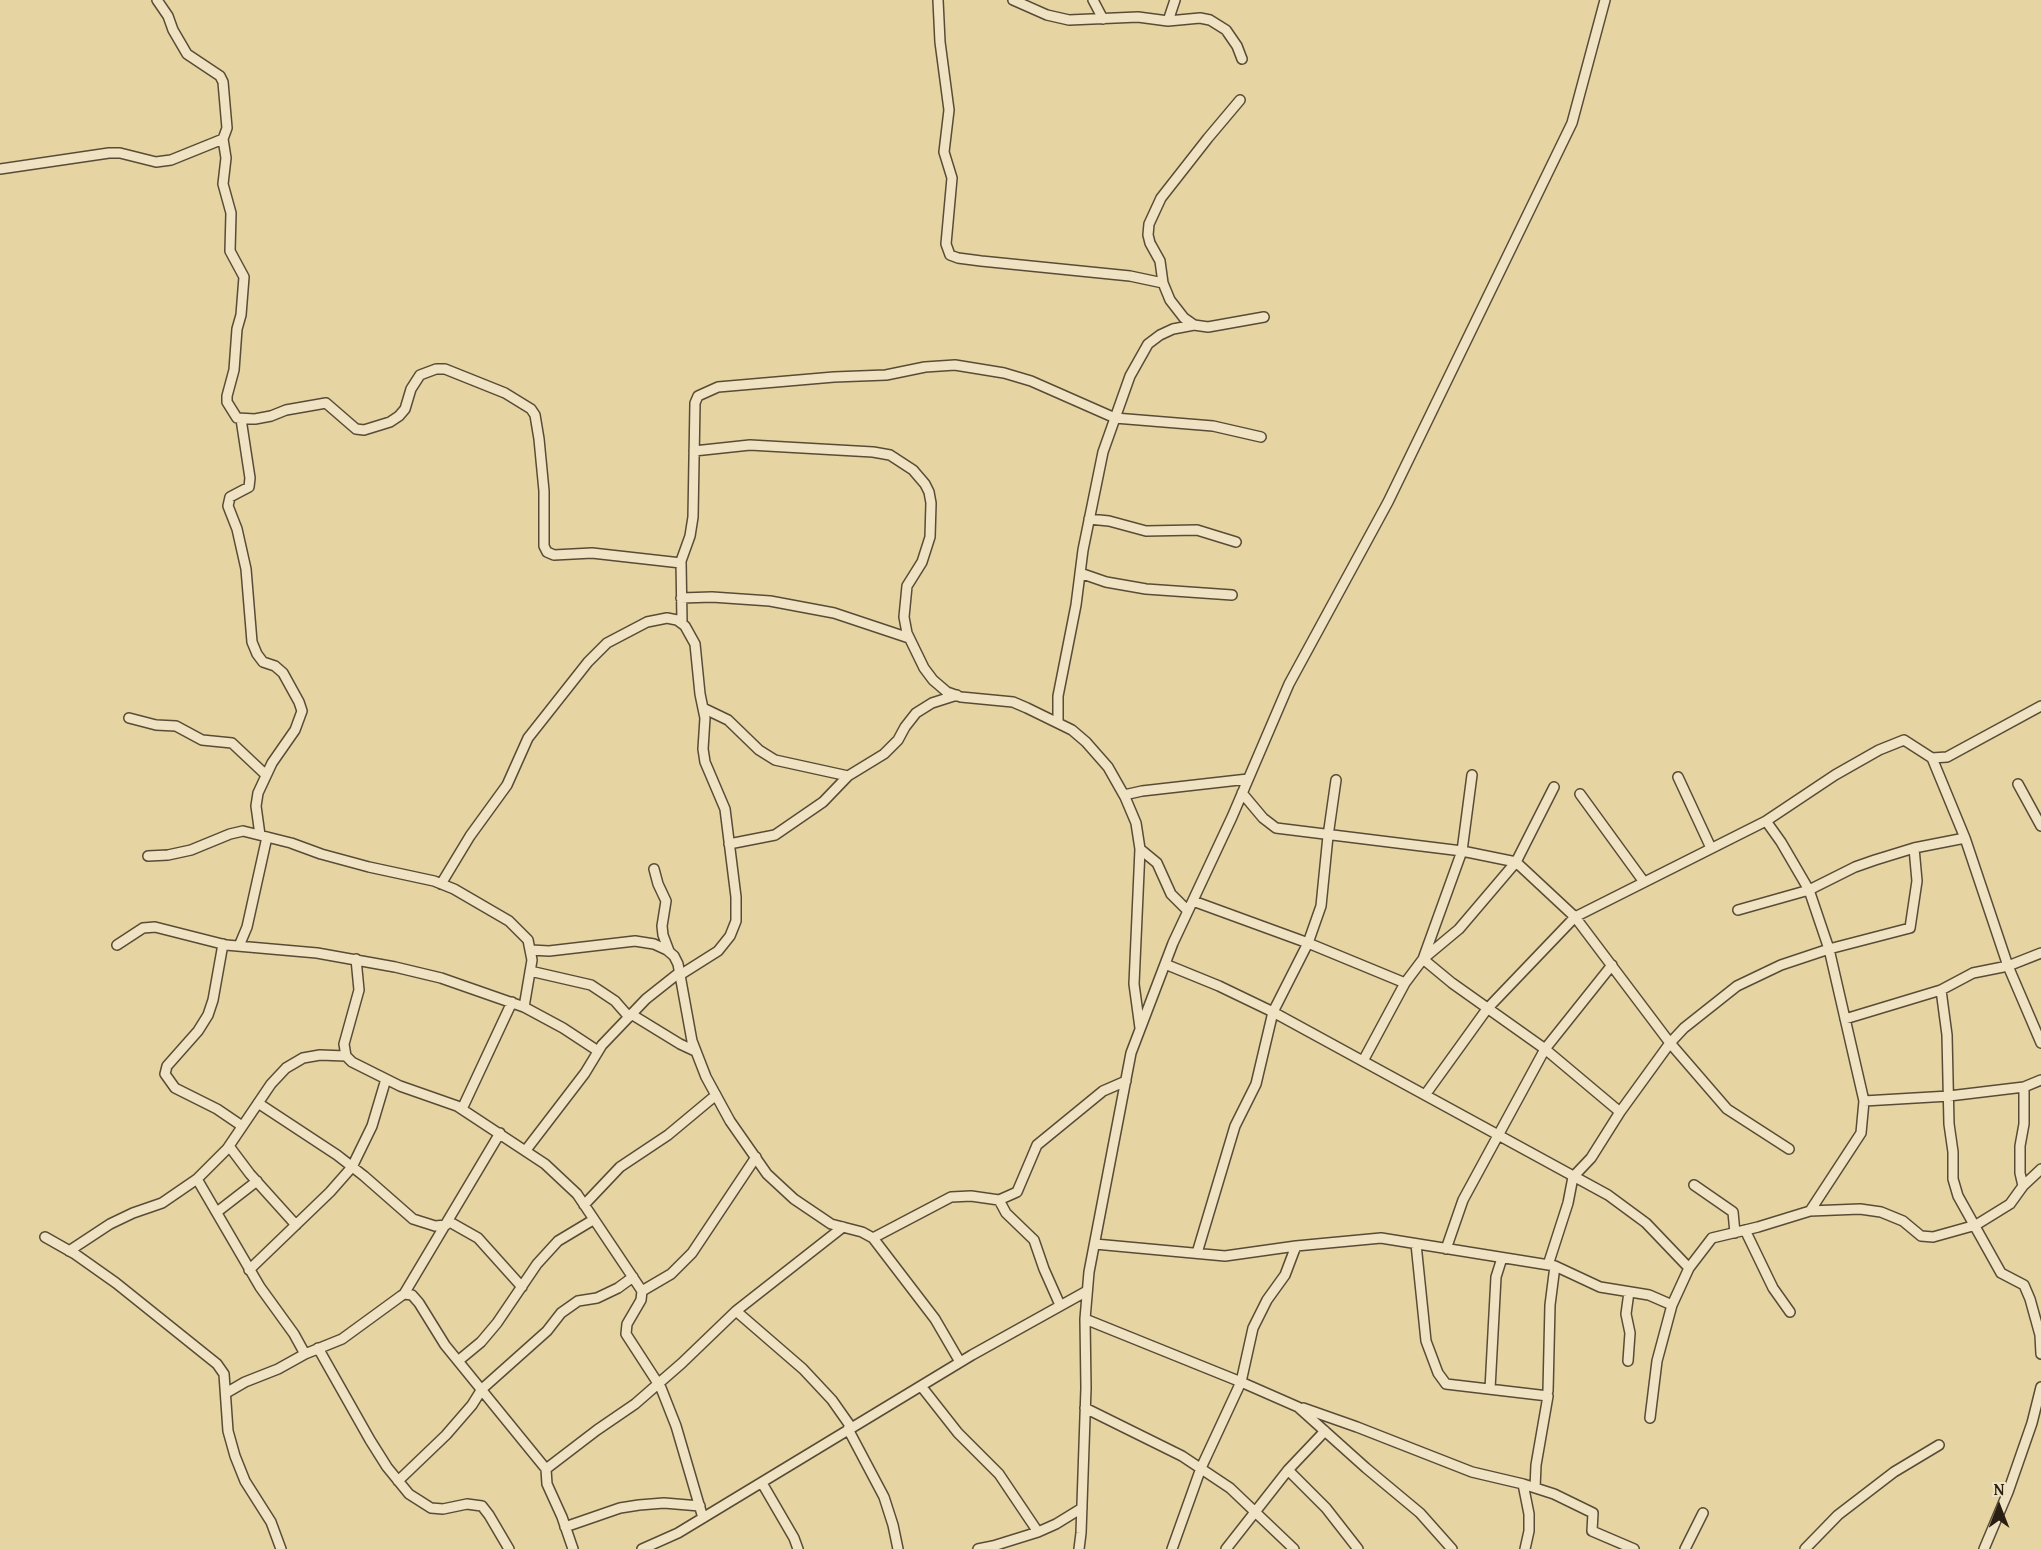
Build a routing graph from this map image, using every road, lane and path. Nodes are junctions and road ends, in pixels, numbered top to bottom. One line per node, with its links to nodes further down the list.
1 (157, 0): 13 (street)
2 (938, 0): 15 (street)
3 (1013, 0): 8 (street)
4 (1040, 0): 8 (street)
5 (1093, 0): 9 (street)
6 (1175, 0): 10 (street)
7 (1605, 0): 40 (street)
8 (1042, 13): 9 (street)
9 (1103, 18): 10 (street)
10 (1168, 21): 11 (street)
11 (1242, 59)
12 (1240, 100): 15 (street)
13 (224, 139): 14 (street); 19 (street)
14 (0, 169)
15 (1163, 283): 17 (street)
16 (1264, 317): 17 (street)
17 (1194, 325): 18 (street)
18 (1115, 418): 20 (street); 21 (street); 22 (street)
19 (241, 419): 24 (street); 36 (street)
20 (1262, 437)
21 (694, 451): 24 (street); 29 (street)
22 (1089, 519): 23 (street); 25 (street)
23 (1236, 542)
24 (681, 563): 27 (street)
25 (1080, 573): 26 (street); 34 (street)
26 (1232, 595)
27 (681, 598): 28 (street); 29 (street)
28 (682, 622): 32 (street); 61 (street)
29 (909, 638): 30 (street)
30 (957, 695): 34 (street); 38 (street)
31 (2041, 706): 35 (street)
32 (703, 708): 38 (street); 52 (street)
33 (129, 718): 36 (street)
34 (1058, 723): 46 (street)
35 (1932, 758): 47 (street); 51 (street)
36 (266, 775): 49 (street)
37 (1472, 775): 56 (street)
38 (848, 776): 52 (street)
39 (1678, 777): 53 (street)
40 (1248, 779): 44 (street); 46 (street)
41 (1336, 780): 50 (street)
42 (2018, 784): 48 (street)
43 (1554, 787): 58 (street)
44 (1242, 793): 50 (street); 63 (street)
45 (1580, 794): 60 (street)
46 (1124, 795): 55 (street)
47 (1766, 821): 53 (street); 62 (street)
48 (2041, 826)
49 (264, 836): 57 (street); 61 (street); 70 (street)
50 (1328, 836): 56 (street); 67 (street)
51 (1965, 838): 54 (street); 79 (street)
52 (729, 844): 81 (street)
53 (1711, 848): 60 (street)
54 (1914, 848): 62 (street); 71 (street)
55 (1140, 849): 65 (street); 90 (street)
56 (1461, 851): 58 (street); 76 (street)
57 (148, 856)
58 (1516, 862): 66 (street); 76 (street)
59 (654, 869): 73 (street)
60 (1644, 882): 66 (street)
61 (441, 884): 72 (street)
62 (1809, 890): 64 (street); 71 (street)
63 (1193, 901): 65 (street); 67 (street)
64 (1738, 910)
65 (1188, 911): 77 (street)
66 (1575, 916): 78 (street); 86 (street)
67 (1308, 943): 82 (street); 87 (street)
68 (223, 944): 69 (street); 70 (street); 109 (street)
69 (117, 945)
70 (239, 946): 75 (street)
71 (1829, 949): 89 (street); 91 (street)
72 (531, 950): 73 (street); 80 (street)
73 (669, 951): 81 (street)
74 (2041, 953): 79 (street)
75 (356, 958): 84 (street); 96 (street)
76 (1423, 959): 82 (street); 86 (street)
77 (1165, 964): 87 (street); 90 (street)
78 (1612, 965): 91 (street); 93 (street)
79 (2008, 966): 83 (street); 92 (street)
80 (530, 971): 85 (street); 88 (street)
81 (680, 974): 88 (street); 95 (street)
82 (1405, 983): 97 (street)
83 (1941, 990): 89 (street); 104 (street)
84 (512, 1002): 85 (street); 107 (street)
85 (524, 1007): 94 (street)
86 (1487, 1009): 93 (street); 103 (street)
87 (1273, 1012): 97 (street); 141 (street)
88 (630, 1015): 94 (street); 95 (street)
89 (1845, 1019): 105 (street)
90 (1140, 1029): 100 (street)
91 (1670, 1043): 108 (street); 113 (street)
92 (2041, 1043)
93 (1545, 1049): 108 (street); 111 (street)
94 (598, 1050): 114 (street)
95 (695, 1050): 102 (street)
96 (346, 1056): 98 (street); 106 (street)
97 (1363, 1061): 103 (street)
98 (386, 1079): 107 (street); 116 (street)
99 (2041, 1080): 101 (street)
100 (1126, 1081): 123 (street); 136 (street)
101 (2024, 1087): 104 (street); 122 (street)
102 (716, 1095): 115 (street); 124 (street)
103 (1425, 1095): 111 (street)
104 (1949, 1096): 105 (street); 130 (street)
105 (1864, 1101): 125 (street)
106 (258, 1103): 109 (street); 116 (street)
107 (462, 1109): 110 (street)
108 (1620, 1112): 118 (street)
109 (243, 1126): 112 (street)
110 (500, 1133): 114 (street); 128 (street)
111 (1498, 1136): 118 (street); 139 (street)
112 (229, 1146): 119 (street); 120 (street)
113 (1789, 1149)
114 (526, 1150): 124 (street)
115 (756, 1157): 131 (street); 148 (street)
116 (352, 1167): 128 (street); 129 (street)
117 (2041, 1169): 122 (street)
118 (1573, 1177): 143 (street); 144 (street)
119 (197, 1179): 126 (street); 140 (street)
120 (257, 1181): 126 (street); 129 (street)
121 (1694, 1185): 133 (street)
122 (2023, 1186): 130 (street)
123 (999, 1200): 135 (street); 152 (street)
124 (584, 1205): 127 (street)
125 (1810, 1211): 130 (street); 132 (street)
126 (217, 1212): 145 (street)
127 (593, 1220): 146 (street); 147 (street)
128 (447, 1223): 147 (street); 151 (street)
129 (296, 1225): 145 (street)
130 (1976, 1225): 159 (street)
131 (843, 1227): 135 (street); 154 (street)
132 (1745, 1230): 133 (street); 155 (street)
133 (1735, 1233): 144 (street)
134 (45, 1237): 140 (street)
135 (873, 1238): 162 (street)
136 (1095, 1244): 141 (street); 149 (street)
137 (1416, 1244): 138 (street); 139 (street); 168 (street)
138 (1296, 1246): 141 (street); 163 (street)
139 (1446, 1249): 142 (street)
140 (69, 1251): 170 (street)
141 (1197, 1253)
142 (1502, 1258): 143 (street); 168 (street)
143 (1551, 1266): 150 (street); 169 (street)
144 (1689, 1268): 153 (street)
145 (249, 1270): 158 (street)
146 (633, 1277): 148 (street); 167 (street)
147 (522, 1287): 160 (street)
148 (642, 1291): 164 (street)
149 (1087, 1291): 152 (street); 156 (street)
150 (1629, 1292): 153 (street); 161 (street)
151 (404, 1294): 157 (street); 160 (street)
152 (1060, 1305): 162 (street)
153 (1672, 1305): 173 (street)
154 (736, 1311): 164 (street); 174 (street)
155 (1790, 1312)
156 (1085, 1319): 163 (street); 172 (street)
157 (318, 1348): 158 (street); 180 (street)
158 (305, 1354): 170 (street)
159 (2041, 1354)
160 (458, 1361): 167 (street)
161 (1628, 1361)
162 (960, 1362): 165 (street)
163 (1241, 1382): 171 (street); 177 (street)
164 (658, 1384): 178 (street); 184 (street)
165 (921, 1386): 174 (street); 190 (street)
166 (2041, 1387): 208 (street)
167 (482, 1389): 178 (street); 180 (street)
168 (1490, 1389): 183 (street)
169 (1548, 1391)
170 (226, 1393): 191 (street)
171 (1298, 1407): 175 (street); 182 (street)
172 (1085, 1408): 177 (street); 185 (street)
173 (1650, 1418)
174 (849, 1428): 181 (street); 196 (street)
175 (1325, 1431): 179 (street); 203 (street)
176 (1939, 1445): 207 (street)
177 (1201, 1468): 186 (street); 199 (street)
178 (546, 1469): 189 (street)
179 (1288, 1470): 186 (street); 202 (street)
180 (398, 1481): 192 (street)
181 (762, 1483): 188 (street); 195 (street)
182 (1523, 1484): 183 (street); 204 (street)
183 (1535, 1488): 205 (street)
184 (700, 1506): 188 (street); 189 (street)
185 (1082, 1508): 190 (street); 198 (street)
186 (1255, 1511): 200 (street); 201 (street)
187 (1703, 1513): 206 (street)
188 (703, 1518): 194 (street)
189 (565, 1527): 193 (street)
190 (1038, 1532): 197 (street)
191 (282, 1548)
192 (509, 1549)
193 (573, 1549)
194 (642, 1549)
195 (798, 1549)
196 (898, 1549)
197 (978, 1549)
198 (1079, 1549)
199 (1172, 1549)
200 (1226, 1549)
201 (1294, 1549)
202 (1358, 1549)
203 (1452, 1549)
204 (1525, 1549)
205 (1634, 1549)
206 (1685, 1549)
207 (1806, 1549)
208 (1984, 1549)

